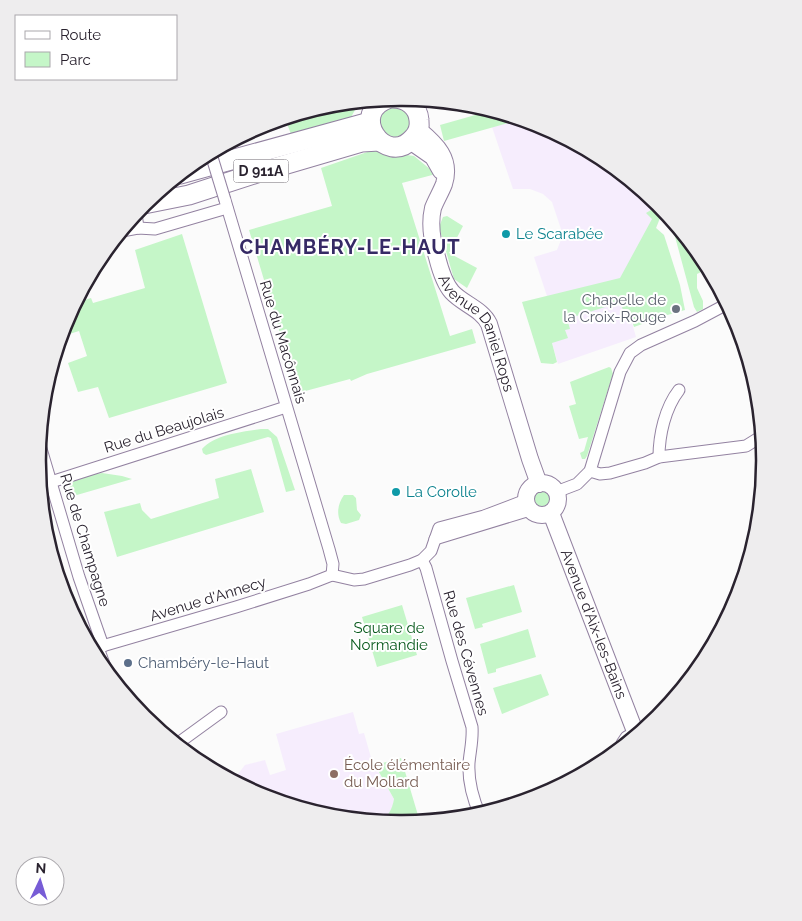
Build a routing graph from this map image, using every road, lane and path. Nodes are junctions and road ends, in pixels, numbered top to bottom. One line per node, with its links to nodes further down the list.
1 (376, 107): 3 (main road)
2 (416, 107): 4 (main road)
3 (370, 122): 5 (main road); 7 (main road, D 911A)
4 (414, 135): 5 (main road); 19 (main road, Avenue Daniel Rops)
5 (379, 141): 9 (main road, D 911A)
6 (213, 160): 8 (street, Rue du Macônnais, bridge)
7 (201, 168)
8 (226, 204): 10 (street); 13 (street, Rue du Macônnais)
9 (148, 212)
10 (142, 219)
11 (721, 307): 17 (street)
12 (678, 390): 15 (street)
13 (286, 408): 18 (street, Rue du Beaujolais); 24 (street, Rue du Macônnais)
14 (755, 440): 15 (street)
15 (659, 457): 17 (street)
16 (46, 466): 18 (street, Rue de Champagne)
17 (590, 471): 20 (street)
18 (51, 482): 25 (street, Rue de Champagne)
19 (539, 484): 20 (main road); 21 (main road)
20 (556, 492): 22 (main road)
21 (528, 505): 22 (main road); 23 (street)
22 (551, 513): 28 (main road, Avenue d'Aix-les-Bains)
23 (422, 560): 24 (street, Avenue d'Annecy); 30 (street, Rue des Cévennes)
24 (332, 575): 26 (street, Avenue d'Annecy)
25 (96, 642)
26 (100, 647)
27 (221, 712): 29 (street)
28 (631, 731)
29 (183, 740)
30 (477, 807)

